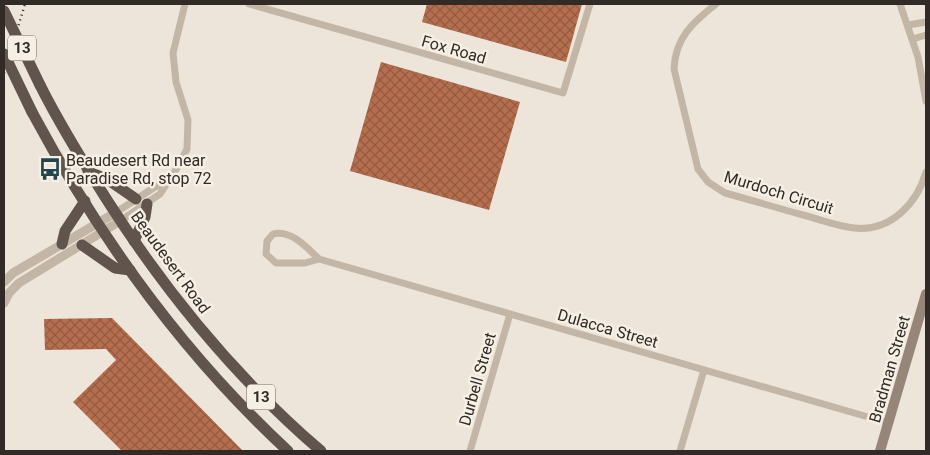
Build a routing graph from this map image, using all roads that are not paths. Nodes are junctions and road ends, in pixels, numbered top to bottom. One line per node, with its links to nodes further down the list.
1 (185, 4): 15 (street)
2 (248, 4): 3 (street, Fox Road)
3 (590, 4)
4 (716, 4): 14 (street, Murdoch Circuit)
5 (900, 4): 8 (street)
6 (4, 11): 13 (highway, Beaudesert Road / 13, bridge)
7 (926, 22): 8 (street)
8 (908, 25): 10 (street)
9 (926, 35): 10 (street)
10 (913, 39): 12 (street)
11 (4, 54): 17 (highway, 13, bridge)
12 (926, 101)
13 (88, 172): 16 (highway); 19 (highway, Beaudesert Road / 13)
14 (926, 172)
15 (167, 183): 16 (street); 18 (street)
16 (136, 199): 19 (street)
17 (85, 201): 20 (highway, 13); 22 (highway)
18 (147, 204): 19 (street); 21 (highway)
19 (118, 217): 20 (street); 21 (highway, Beaudesert Road / 13)
20 (102, 227): 22 (street); 23 (street); 25 (highway, 13)
21 (134, 241): 33 (highway, Beaudesert Road / 13)
22 (62, 244): 26 (street)
23 (82, 245): 25 (highway); 28 (street)
24 (319, 259): 24 (street, Dulacca Street); 29 (street, Dulacca Street)
25 (130, 270): 32 (highway, 13)
26 (4, 282)
27 (926, 294): 31 (main road, Bradman Street)
28 (4, 303)
29 (510, 314): 30 (street, Dulacca Street); 34 (street, Durbell Street)
30 (704, 370): 31 (street, Dulacca Street); 35 (street)
31 (889, 423): 36 (main road, Bradman Street)
32 (288, 451)
33 (321, 451)
34 (470, 451)
35 (680, 451)
36 (880, 451)

